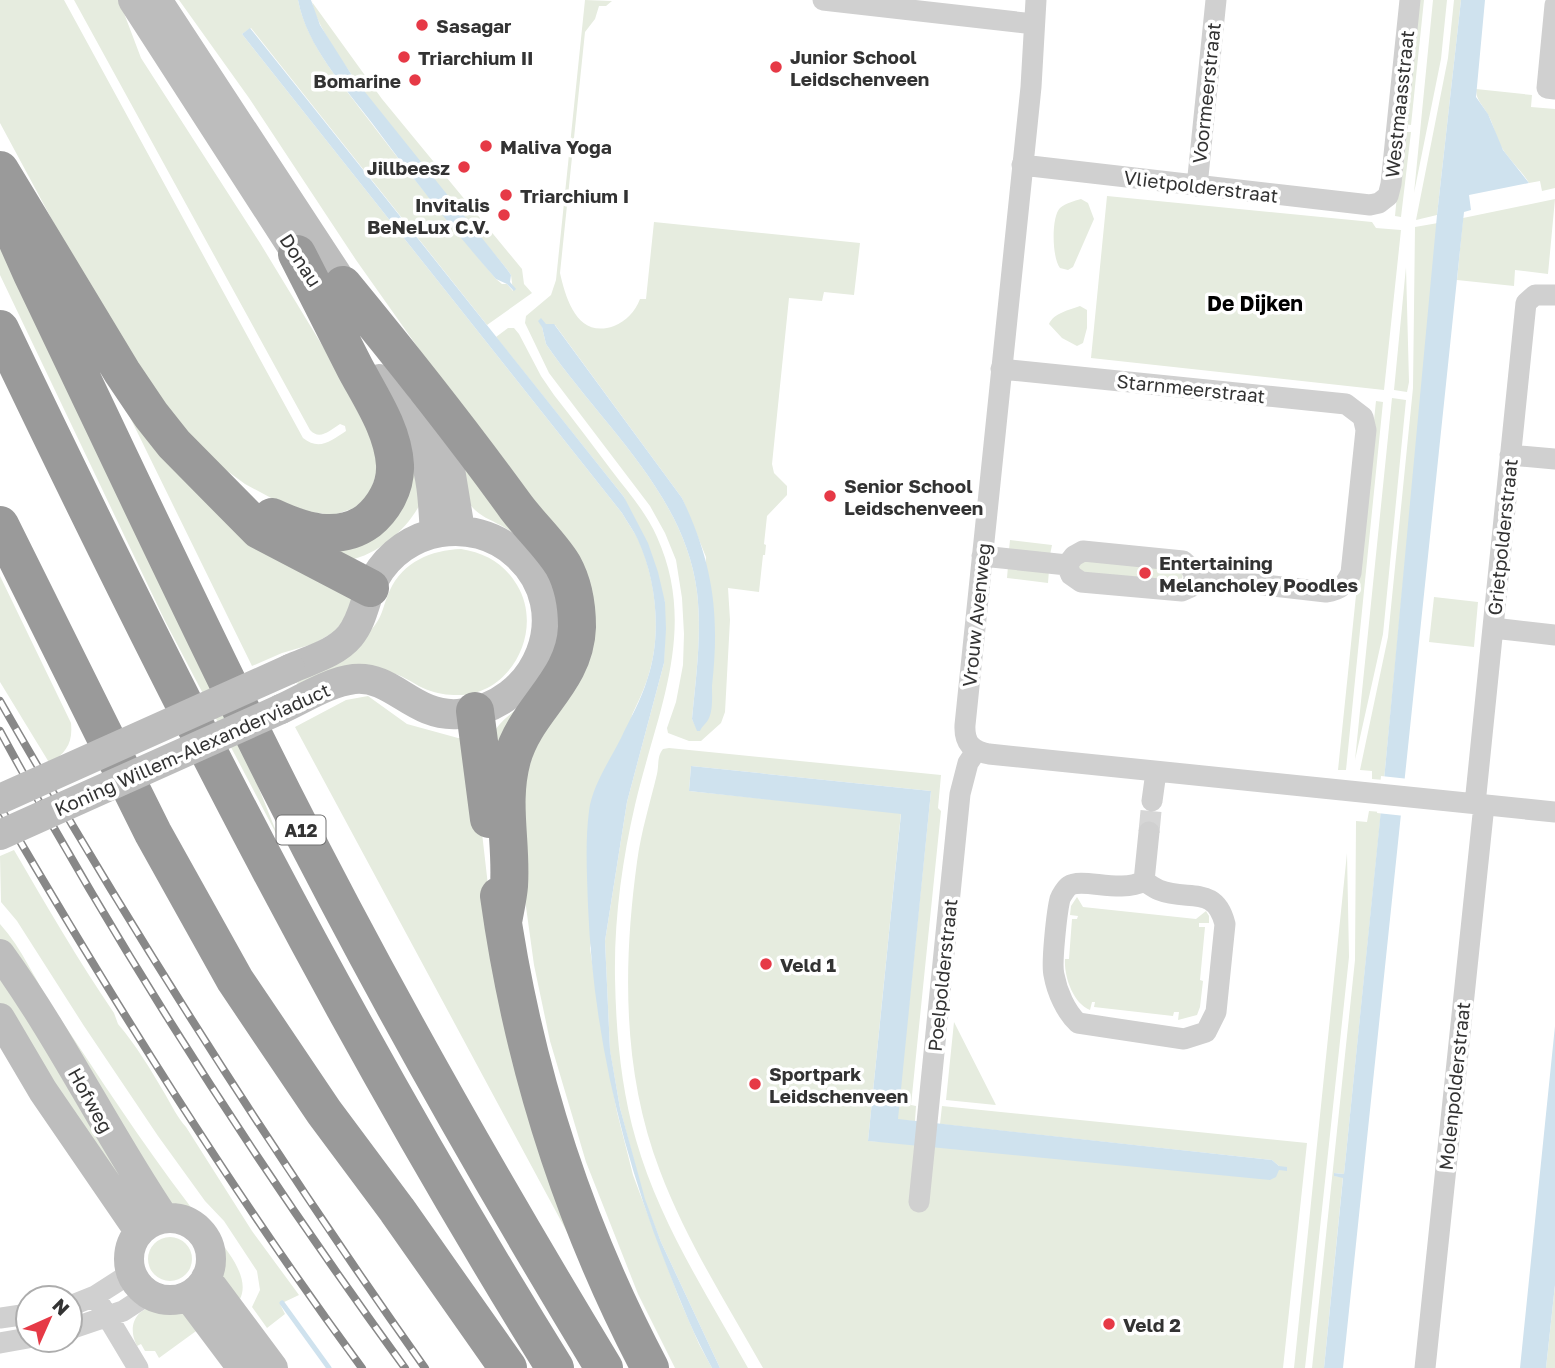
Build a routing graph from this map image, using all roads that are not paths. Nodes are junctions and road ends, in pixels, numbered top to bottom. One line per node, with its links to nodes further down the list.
1 (132, 0): 16 (main road, Donau)
2 (157, 0): 17 (main road, Donau)
3 (822, 0): 7 (street)
4 (1036, 0): 9 (street)
5 (1216, 0): 13 (street, Voormeerstraat)
6 (1410, 0): 15 (street, Westmaasstraat)
7 (869, 2): 9 (street)
8 (1555, 5): 10 (street)
9 (1034, 24): 11 (street, Vrouw Avenweg)
10 (1555, 89)
11 (1022, 165): 13 (street, Vlietpolderstraat); 20 (street, Vrouw Avenweg)
12 (0, 170): 22 (highway)
13 (1196, 186): 15 (street, Vlietpolderstraat)
14 (0, 202): 59 (highway, A12)
15 (1380, 204)
16 (297, 254): 22 (highway); 25 (main road, Donau)
17 (343, 285): 25 (main road, Donau); 43 (highway)
18 (1555, 295): 21 (street, Grietpolderstraat)
19 (0, 329): 58 (highway, A12)
20 (1001, 369): 26 (street, Vrouw Avenweg); 28 (street, Starnmeerstraat)
21 (1510, 454): 23 (street); 30 (street, Grietpolderstraat)
22 (185, 456): 29 (highway)
23 (1555, 460)
24 (0, 525): 34 (highway)
25 (448, 532): 29 (main road); 32 (main road)
26 (982, 555): 27 (street); 33 (street, Vrouw Avenweg)
27 (1067, 565): 28 (street); 28 (street)
28 (1195, 577)
29 (366, 603): 34 (main road, Koning Willem-Alexanderviaduct, bridge)
30 (1493, 628): 31 (street); 38 (street, Grietpolderstraat)
31 (1555, 635)
32 (475, 711): 34 (main road, Koning Willem-Alexanderviaduct, bridge); 43 (highway)
33 (976, 751): 35 (street); 46 (street, Poelpolderstraat)
34 (119, 764): 36 (main road, Koning Willem-Alexanderviaduct, bridge); 41 (main road, Koning Willem-Alexanderviaduct, bridge); 57 (highway)
35 (1156, 772): 37 (street); 38 (street)
36 (0, 799)
37 (1152, 801)
38 (1479, 804): 39 (street); 61 (street, Molenpolderstraat)
39 (1555, 813)
40 (1149, 832): 42 (street)
41 (0, 835)
42 (1144, 881): 42 (street)
43 (503, 922): 60 (highway)
44 (0, 954): 47 (main road, Hofweg)
45 (0, 1018): 47 (main road, Hofweg)
46 (919, 1202)
47 (152, 1225): 48 (main road); 49 (main road)
48 (140, 1283): 49 (main road); 50 (street); 52 (street)
49 (197, 1287): 55 (main road); 56 (main road)
50 (95, 1296): 51 (street); 52 (street)
51 (84, 1300)
52 (108, 1317): 53 (street); 54 (street)
53 (84, 1325)
54 (138, 1368)
55 (242, 1368)
56 (273, 1368)
57 (508, 1368)
58 (555, 1368)
59 (604, 1368)
60 (650, 1368)
61 (1425, 1368)

